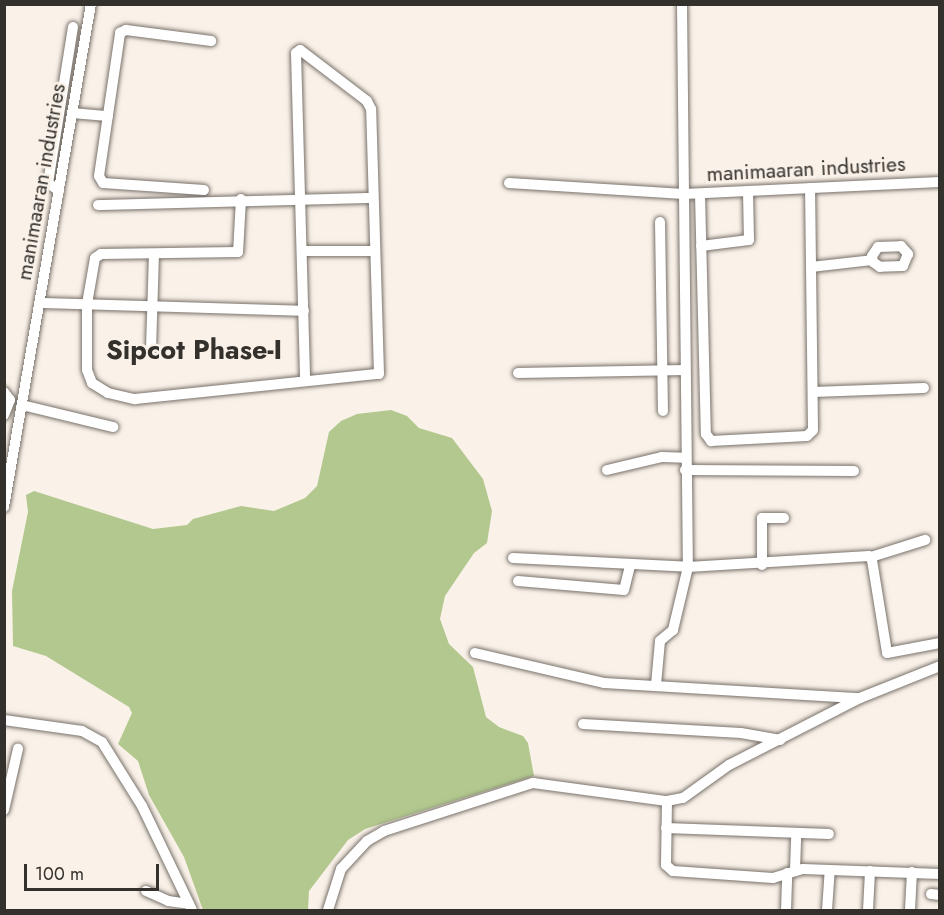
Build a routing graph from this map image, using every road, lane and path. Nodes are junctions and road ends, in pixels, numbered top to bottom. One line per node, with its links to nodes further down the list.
1 (91, 4): 5 (street, manimaaran industries)
2 (682, 4): 13 (street, manimaaran industries)
3 (73, 27): 11 (street)
4 (211, 41): 6 (street)
5 (72, 113): 6 (street); 11 (street, manimaaran industries)
6 (108, 116): 10 (street)
7 (939, 182): 9 (street, manimaaran industries)
8 (509, 183): 13 (street)
9 (810, 188): 12 (street, manimaaran industries); 25 (street)
10 (204, 190)
11 (59, 191): 26 (street, manimaaran industries)
12 (748, 191): 14 (street, manimaaran industries); 20 (street)
13 (684, 194): 14 (street, manimaaran industries); 32 (street)
14 (700, 194): 20 (street)
15 (372, 198): 17 (street); 17 (street); 22 (street)
16 (241, 199): 17 (street); 18 (street); 23 (street)
17 (301, 199): 21 (street)
18 (98, 205)
19 (660, 222): 31 (street)
20 (701, 246): 37 (street)
21 (304, 250): 22 (street); 29 (street)
22 (373, 251): 34 (street)
23 (154, 254): 27 (street); 28 (street)
24 (872, 260): 25 (street)
25 (811, 267): 37 (street)
26 (40, 303): 27 (street); 38 (street, manimaaran industries)
27 (87, 304): 28 (street); 34 (street)
28 (151, 306): 29 (street); 30 (street)
29 (304, 311): 34 (street)
30 (151, 349)
31 (663, 370): 32 (street); 33 (street); 39 (street)
32 (685, 370): 42 (street)
33 (518, 373)
34 (305, 381)
35 (924, 388): 37 (street)
36 (4, 392): 40 (street)
37 (813, 392)
38 (22, 405): 41 (street); 46 (street, manimaaran industries)
39 (663, 411)
40 (4, 415)
41 (113, 427)
42 (685, 458): 43 (street); 44 (street)
43 (607, 470)
44 (685, 470): 45 (street); 53 (street)
45 (854, 471)
46 (5, 499)
47 (784, 518): 51 (street)
48 (925, 540): 49 (street)
49 (872, 557): 51 (street); 55 (street)
50 (513, 558): 52 (street)
51 (762, 565): 53 (street)
52 (630, 566): 53 (street); 54 (street)
53 (688, 567): 58 (street)
54 (518, 581)
55 (939, 643)
56 (476, 653): 58 (street)
57 (939, 666): 59 (street)
58 (656, 685): 59 (street)
59 (860, 698): 62 (street)
60 (4, 720): 75 (street)
61 (583, 724): 62 (street)
62 (780, 740): 64 (street)
63 (18, 749): 65 (street)
64 (667, 801): 66 (street); 76 (street)
65 (4, 810)
66 (666, 828): 67 (street); 71 (street)
67 (796, 833): 68 (street); 71 (street)
68 (829, 834)
69 (830, 871): 70 (street); 71 (street); 78 (street)
70 (870, 871): 72 (street); 79 (street)
71 (791, 872): 77 (street)
72 (912, 872): 73 (street); 80 (street)
73 (939, 874)
74 (146, 891): 75 (street)
75 (191, 907)
76 (328, 910)
77 (786, 910)
78 (827, 910)
79 (868, 910)
80 (910, 910)

